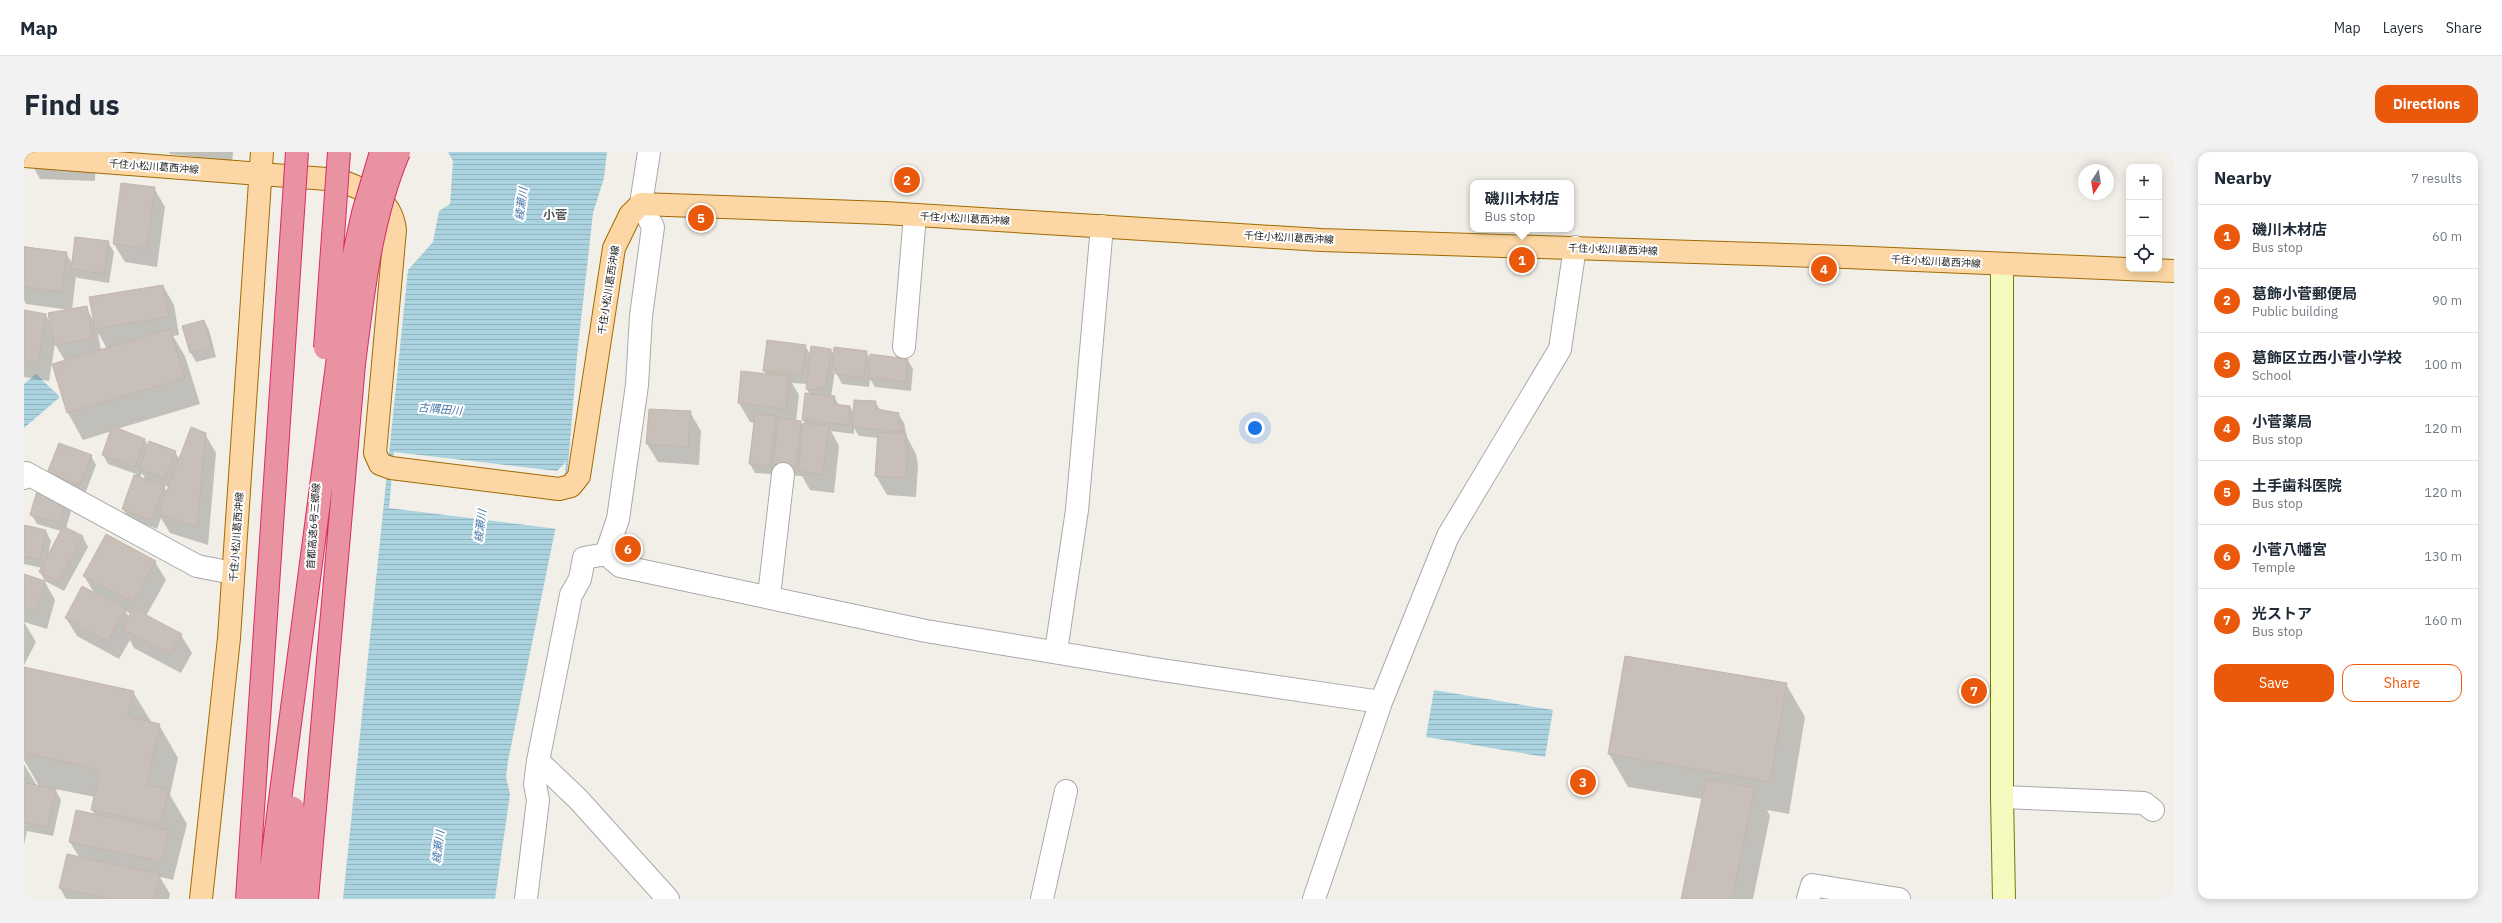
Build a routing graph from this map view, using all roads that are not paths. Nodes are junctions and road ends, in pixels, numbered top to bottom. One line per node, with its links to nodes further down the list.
1 (262, 152): 9 (main road, 千住小松川葛西沖線)
2 (271, 152): 9 (main road, 千住小松川葛西沖線)
3 (297, 152): 29 (highway, bridge)
4 (340, 152): 31 (highway, 首都高速6号三郷線, bridge)
5 (381, 152): 30 (highway, bridge)
6 (399, 152): 32 (highway, bridge)
7 (649, 152): 10 (street)
8 (24, 156): 9 (main road, 千住小松川葛西沖線)
9 (261, 174): 10 (main road, 千住小松川葛西沖線); 20 (main road, 千住小松川葛西沖線)
10 (641, 204): 11 (main road, 千住小松川葛西沖線); 19 (street)
11 (915, 215): 12 (main road, 千住小松川葛西沖線); 16 (street)
12 (1102, 226): 13 (main road, 千住小松川葛西沖線); 22 (street)
13 (1575, 247): 14 (main road, 千住小松川葛西沖線); 23 (street)
14 (2002, 264): 15 (main road, 千住小松川葛西沖線); 26 (street)
15 (2174, 271)
16 (904, 347)
17 (783, 474): 21 (street)
18 (24, 478): 20 (street)
19 (606, 554): 21 (street); 24 (street)
20 (233, 573): 28 (main road, 千住小松川葛西沖線)
21 (769, 596): 22 (street)
22 (1056, 651): 23 (street)
23 (1381, 702): 36 (street)
24 (538, 761): 33 (street); 34 (street)
25 (1066, 791): 35 (street)
26 (2002, 797): 27 (street); 39 (street)
27 (2154, 810)
28 (201, 899)
29 (247, 899)
30 (267, 899)
31 (286, 899)
32 (307, 899)
33 (526, 899)
34 (668, 899)
35 (1042, 899)
36 (1314, 899)
37 (1808, 899): 38 (street)
38 (1899, 899)
39 (2004, 899)

